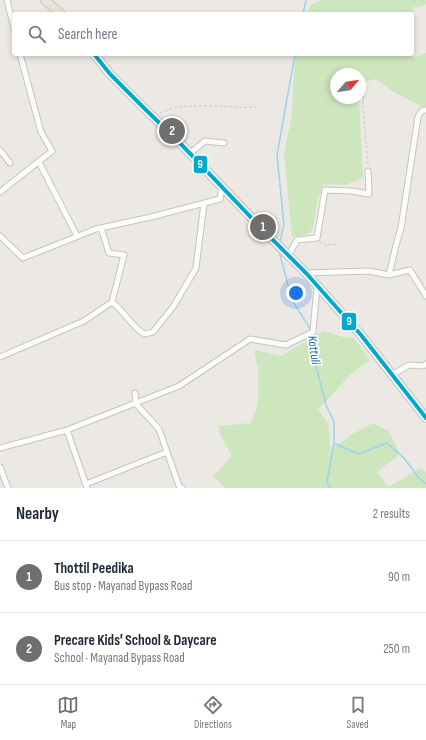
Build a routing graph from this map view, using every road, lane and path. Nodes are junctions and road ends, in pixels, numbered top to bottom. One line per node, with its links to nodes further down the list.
1 (7, 0): 4 (street)
2 (45, 0): 3 (main road)
3 (59, 12)
4 (12, 21)
5 (21, 56): 14 (street)
6 (96, 56): 10 (main road)
7 (363, 104): 16 (path)
8 (256, 107): 10 (path)
9 (426, 110): 27 (street)
10 (154, 118): 13 (main road)
11 (224, 143): 13 (street)
12 (0, 150): 15 (street)
13 (189, 154): 17 (main road)
14 (38, 162): 18 (street); 22 (street)
15 (10, 163)
16 (368, 171): 23 (street)
17 (222, 186): 19 (street); 25 (main road)
18 (0, 192)
19 (204, 203): 20 (street); 30 (street)
20 (101, 228): 22 (street); 30 (street)
21 (0, 236): 22 (street)
22 (77, 236)
23 (317, 238): 24 (path); 25 (street)
24 (339, 244)
25 (288, 255): 26 (main road)
26 (306, 273): 27 (street); 28 (main road)
27 (390, 275): 29 (street)
28 (317, 285): 33 (main road); 35 (street)
29 (426, 296)
30 (112, 302): 31 (street)
31 (0, 357)
32 (426, 364): 33 (street)
33 (392, 375): 36 (main road)
34 (134, 393): 35 (street)
35 (136, 404): 37 (street); 39 (street)
36 (426, 418)
37 (67, 430): 38 (street); 41 (street)
38 (0, 448)
39 (167, 452): 41 (street); 43 (street)
40 (0, 467): 42 (street)
41 (86, 486)
42 (8, 488)
43 (182, 488)

